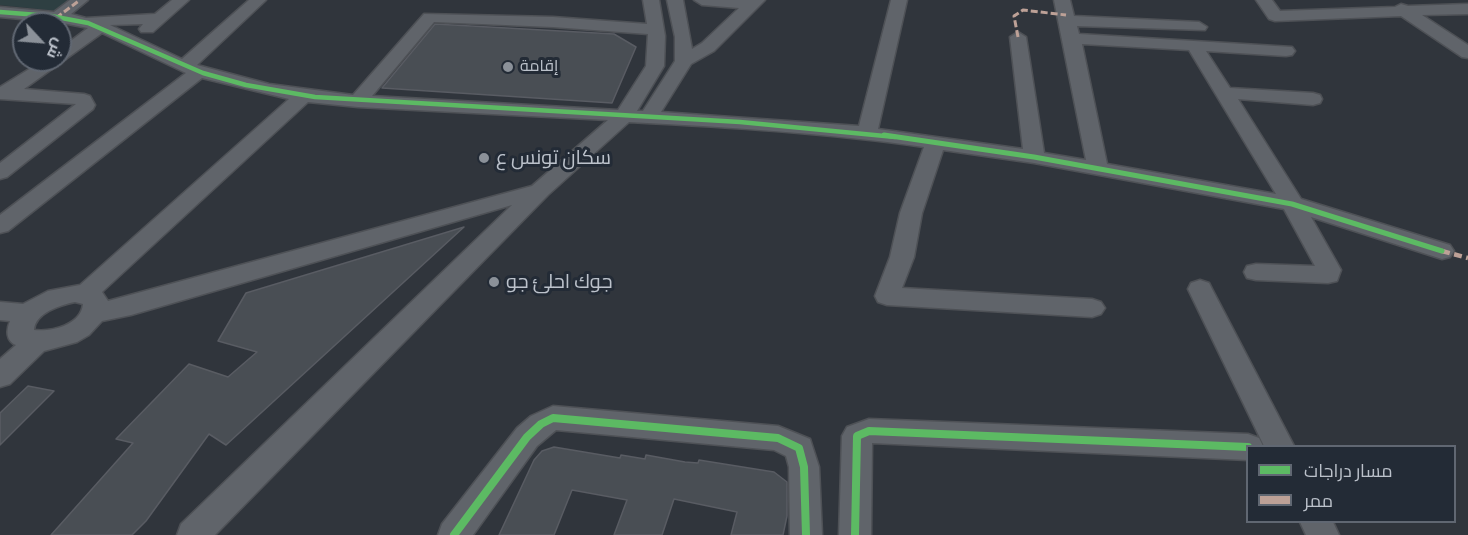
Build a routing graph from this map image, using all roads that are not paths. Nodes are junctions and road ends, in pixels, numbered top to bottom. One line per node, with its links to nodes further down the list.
1 (80, 0): 14 (street)
2 (181, 0): 17 (street)
3 (258, 0): 30 (street)
4 (431, 0): 36 (street)
5 (651, 0): 21 (street)
6 (675, 0): 29 (street)
7 (702, 0): 12 (street)
8 (899, 0): 38 (street)
9 (1062, 0): 22 (street)
10 (1264, 0): 15 (street)
11 (1386, 0): 15 (street)
12 (754, 3): 29 (street)
13 (1468, 9): 15 (street)
14 (64, 12)
15 (1404, 12): 28 (street)
16 (72, 20): 18 (street)
17 (158, 20): 18 (street); 24 (street)
18 (78, 21): 19 (street)
19 (100, 27): 24 (street); 26 (street)
20 (1199, 27): 22 (street)
21 (656, 30): 36 (street); 37 (street)
22 (1070, 30): 25 (street); 41 (street)
23 (1018, 37): 40 (street)
24 (132, 42): 30 (street)
25 (1194, 45): 27 (street); 33 (street)
26 (72, 48)
27 (1286, 51)
28 (1468, 53)
29 (684, 61): 37 (street)
30 (192, 69): 34 (street); 45 (street)
31 (37, 72): 32 (street)
32 (3, 93): 42 (street)
33 (1225, 93): 35 (street); 44 (street)
34 (303, 96): 36 (street); 49 (street)
35 (1313, 99)
36 (352, 100): 37 (street)
37 (636, 117): 38 (street); 43 (street)
38 (867, 133): 39 (street)
39 (936, 142): 40 (street); 50 (street)
40 (1034, 158): 41 (street)
41 (1098, 169): 44 (street)
42 (0, 173)
43 (540, 190): 49 (street); 57 (street)
44 (1293, 204): 46 (street); 47 (street)
45 (0, 226)
46 (1442, 251)
47 (1256, 272)
48 (1200, 289): 55 (street)
49 (90, 303): 52 (street); 53 (street)
50 (1092, 308)
51 (0, 311): 52 (street)
52 (29, 314): 53 (street)
53 (36, 342): 54 (street)
54 (0, 376)
55 (1278, 445)
56 (1246, 447): 60 (street)
57 (193, 535)
58 (454, 535): 59 (street)
59 (806, 535)
60 (855, 535)

